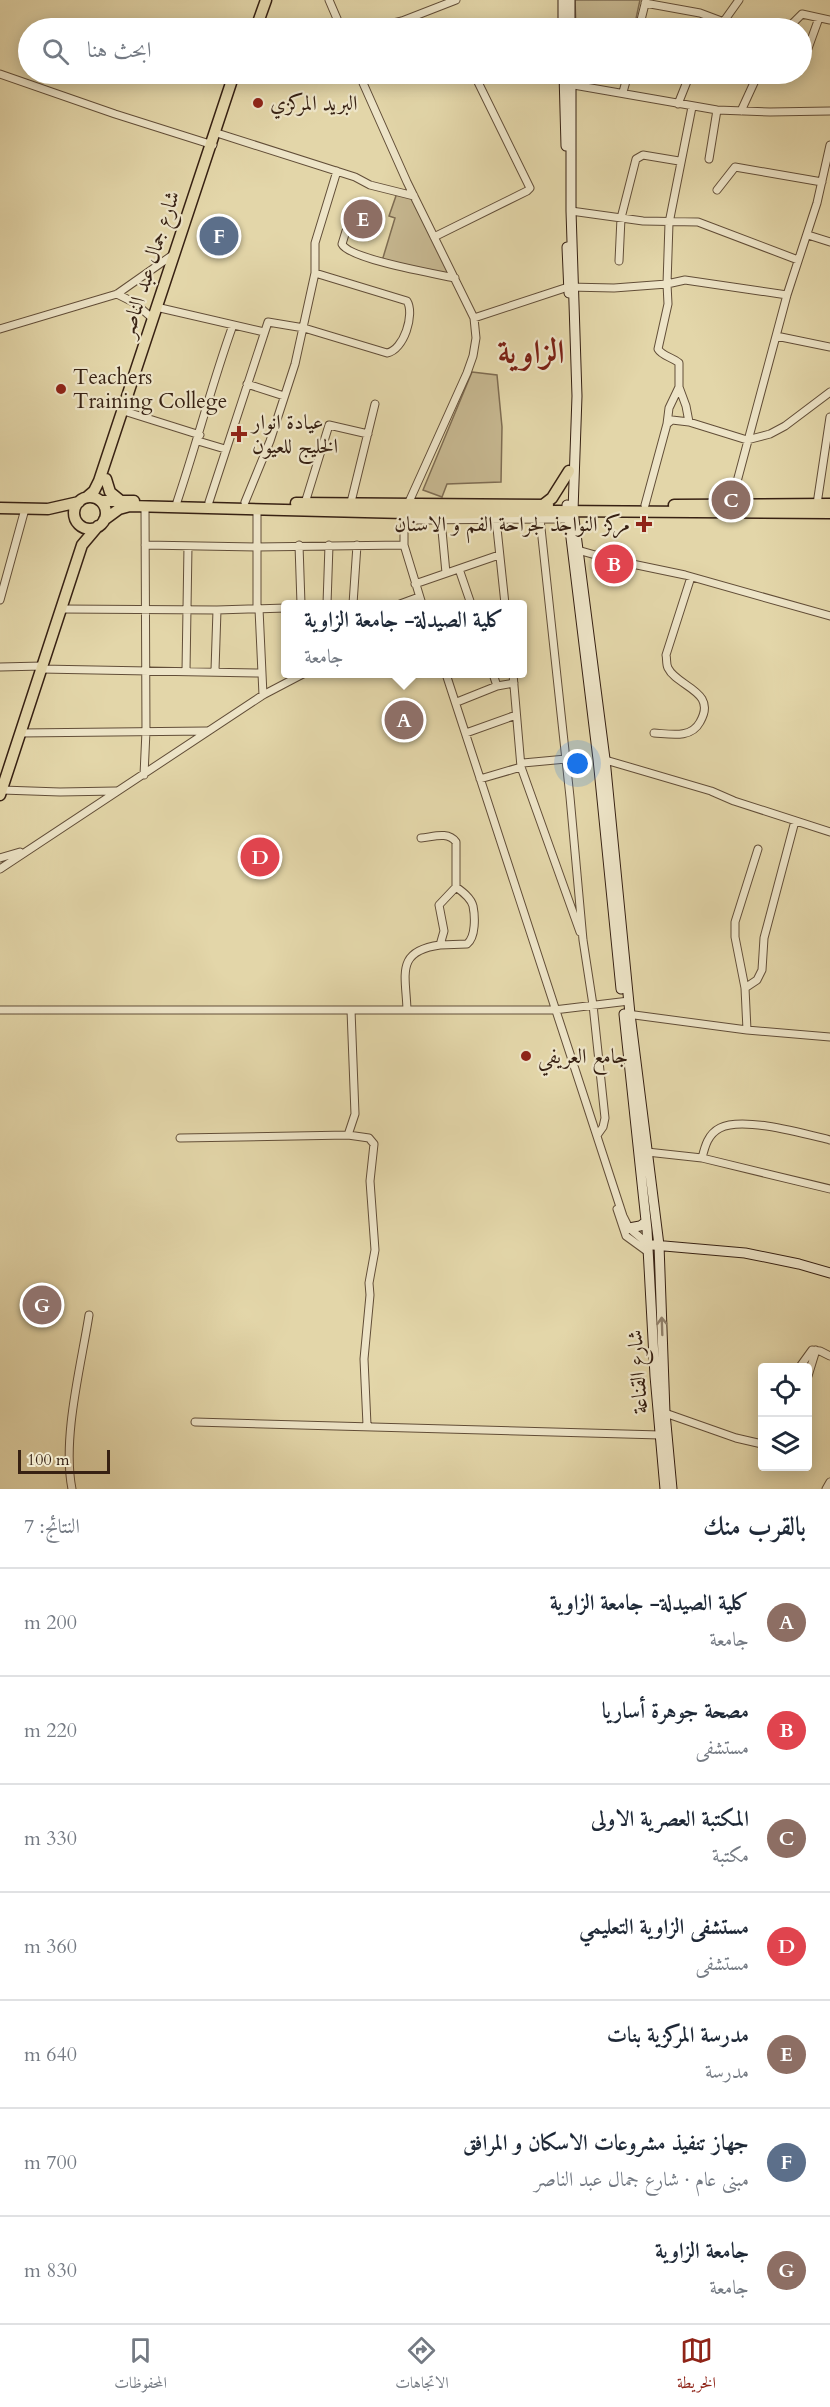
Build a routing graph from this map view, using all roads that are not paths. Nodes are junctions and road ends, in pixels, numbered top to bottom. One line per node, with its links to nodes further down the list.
1 (259, 0): 9 (main road)
2 (266, 0): 10 (main road)
3 (329, 0): 11 (street)
4 (456, 0): 12 (street)
5 (562, 0): 13 (main road)
6 (570, 0): 14 (main road)
7 (739, 0): 17 (street)
8 (645, 2): 15 (street); 16 (street)
9 (253, 18)
10 (260, 18)
11 (337, 18)
12 (410, 18)
13 (563, 18)
14 (570, 18)
15 (641, 18)
16 (709, 18)
17 (727, 18)
18 (798, 18): 19 (street)
19 (819, 18): 20 (street); 21 (street)
20 (830, 21)
21 (812, 36)
22 (0, 74): 23 (street)
23 (18, 80)
24 (29, 84): 42 (street)
25 (231, 84): 42 (main road, شارع جمال عبد الناصر)
26 (238, 84): 41 (main road, شارع جمال عبد الناصر)
27 (364, 84): 49 (street)
28 (479, 84): 55 (street)
29 (567, 84): 50 (main road)
30 (567, 84): 63 (main road)
31 (585, 84): 35 (street)
32 (625, 84): 35 (street)
33 (686, 84): 36 (street)
34 (754, 84): 39 (street)
35 (622, 92): 36 (street)
36 (678, 104): 37 (street)
37 (692, 107): 38 (street); 45 (street)
38 (717, 110): 39 (street); 44 (street)
39 (741, 111): 40 (street)
40 (830, 111)
41 (220, 134): 42 (main road, شارع جمال عبد الناصر); 46 (street)
42 (213, 145): 57 (main road, شارع جمال عبد الناصر)
43 (830, 145): 47 (street)
44 (709, 159)
45 (680, 161): 51 (street); 52 (street)
46 (337, 171): 49 (street); 60 (street)
47 (822, 182): 48 (street); 54 (street)
48 (717, 190)
49 (414, 196): 55 (street)
50 (571, 211): 51 (street); 63 (main road)
51 (621, 218): 52 (street); 59 (street)
52 (669, 223): 58 (street); 62 (street)
53 (346, 231): 61 (street)
54 (808, 235): 56 (street); 58 (street)
55 (434, 237): 61 (street)
56 (830, 242)
57 (177, 253): 64 (street); 66 (main road, شارع جمال عبد الناصر)
58 (798, 260): 65 (street)
59 (619, 261)
60 (315, 273): 70 (street); 70 (street)
61 (455, 278): 67 (street)
62 (667, 284): 63 (street); 65 (street); 76 (street)
63 (572, 287): 67 (street); 88 (main road); 108 (main road)
64 (117, 294): 68 (street); 71 (street)
65 (787, 295): 73 (street)
66 (158, 308): 68 (main road, شارع جمال عبد الناصر); 69 (street); 80 (main road, شارع جمال عبد الناصر)
67 (474, 318): 109 (street)
68 (153, 319): 90 (main road, شارع جمال عبد الناصر)
69 (233, 325): 72 (street); 85 (street)
70 (304, 328): 72 (street); 78 (street)
71 (0, 329)
72 (264, 332): 75 (street)
73 (776, 336): 74 (street); 86 (street)
74 (830, 347)
75 (247, 384): 78 (street); 87 (street)
76 (679, 387): 82 (street); 83 (street)
77 (830, 392): 86 (street)
78 (284, 396): 95 (street)
79 (375, 404): 84 (street)
80 (127, 412): 85 (street); 89 (main road, شارع جمال عبد الناصر)
81 (830, 417): 99 (street)
82 (689, 422): 83 (street); 86 (street)
83 (667, 424): 102 (street)
84 (368, 434): 96 (street); 97 (street)
85 (199, 438): 87 (street); 93 (street)
86 (747, 440): 98 (street)
87 (225, 449): 94 (street)
88 (569, 471): 101 (main road); 108 (main road)
89 (105, 479): 91 (main road, شارع جمال عبد الناصر); 92 (main road)
90 (83, 500): 91 (main road); 106 (main road); 114 (main road)
91 (100, 501): 92 (main road); 115 (main road)
92 (122, 501): 93 (main road)
93 (177, 502): 94 (main road)
94 (209, 502): 95 (main road)
95 (245, 502): 97 (main road)
96 (351, 502): 97 (main road); 109 (main road)
97 (305, 503)
98 (731, 504): 99 (main road); 102 (main road)
99 (818, 504): 100 (main road)
100 (830, 504)
101 (543, 505): 108 (main road); 109 (main road)
102 (645, 505): 108 (main road)
103 (145, 507): 107 (main road); 115 (main road); 117 (street)
104 (0, 508): 105 (main road)
105 (25, 509): 106 (main road); 130 (street)
106 (48, 509): 114 (main road)
107 (257, 510): 109 (main road); 123 (street)
108 (570, 510): 109 (main road); 110 (main road); 112 (street); 124 (main road)
109 (407, 512): 113 (street); 121 (street)
110 (830, 513)
111 (496, 519): 112 (street); 113 (street); 125 (street)
112 (540, 519): 164 (street)
113 (441, 520): 127 (street)
114 (78, 523): 115 (main road); 116 (main road)
115 (101, 523): 116 (main road)
116 (82, 545): 138 (main road)
117 (145, 545): 122 (street); 140 (street)
118 (299, 545): 119 (street); 123 (street); 131 (street)
119 (328, 545): 120 (street); 132 (street)
120 (357, 545): 121 (street); 133 (street)
121 (404, 545): 129 (street)
122 (188, 546): 123 (street); 141 (street)
123 (257, 547): 139 (street)
124 (575, 549): 128 (street); 165 (main road)
125 (499, 555): 126 (street); 136 (street)
126 (459, 569): 127 (street); 135 (street)
127 (446, 573): 129 (street)
128 (691, 577): 143 (street); 162 (street)
129 (415, 584): 134 (street)
130 (0, 600)
131 (301, 600)
132 (327, 600)
133 (353, 600)
134 (420, 600)
135 (470, 600)
136 (505, 600)
137 (281, 608): 139 (street)
138 (62, 609): 140 (street); 145 (main road)
139 (258, 609): 142 (street); 149 (street)
140 (145, 610): 141 (street); 147 (street)
141 (187, 610): 142 (street); 148 (street)
142 (217, 610): 146 (street)
143 (830, 616)
144 (0, 667): 145 (street)
145 (41, 668): 147 (street); 161 (main road)
146 (215, 670): 148 (street); 149 (street)
147 (145, 671): 148 (street); 159 (street)
148 (186, 671)
149 (260, 673): 156 (street)
150 (295, 678): 156 (street)
151 (448, 678): 157 (street)
152 (494, 678): 155 (street)
153 (513, 678): 154 (street)
154 (514, 683): 155 (street); 158 (street)
155 (497, 686): 157 (street)
156 (263, 695): 160 (street)
157 (457, 702): 163 (street)
158 (516, 715): 163 (street); 166 (street)
159 (146, 731): 160 (street); 161 (street); 167 (street)
160 (208, 731): 167 (street)
161 (20, 733): 170 (main road)
162 (654, 733)
163 (466, 734): 168 (street)
164 (567, 759): 166 (street); 179 (street)
165 (602, 759): 171 (street); 182 (main road)
166 (522, 765): 168 (street); 179 (street)
167 (144, 775): 169 (street)
168 (480, 779): 187 (street)
169 (117, 791): 170 (street); 175 (street)
170 (1, 793)
171 (795, 821): 172 (street); 181 (street)
172 (830, 832)
173 (421, 838): 178 (street)
174 (758, 849): 181 (street)
175 (26, 851): 176 (street); 177 (street)
176 (0, 858)
177 (0, 869)
178 (456, 887): 180 (street); 180 (street)
179 (583, 940): 183 (street)
180 (440, 945): 186 (street)
181 (745, 988): 189 (street)
182 (626, 1002): 183 (street); 188 (main road)
183 (592, 1005): 187 (street); 191 (street)
184 (0, 1010): 185 (street)
185 (351, 1010): 186 (street); 192 (street)
186 (407, 1010): 187 (street)
187 (554, 1010): 191 (street)
188 (627, 1014): 189 (street); 195 (main road, شارع القناعة); 199 (main road, شارع القناعة)
189 (747, 1030): 190 (street)
190 (830, 1037)
191 (598, 1134): 197 (street)
192 (348, 1135): 193 (street); 211 (street)
193 (180, 1138)
194 (830, 1140): 196 (street)
195 (647, 1152): 196 (street); 202 (main road, شارع القناعة)
196 (702, 1158): 198 (street)
197 (613, 1183): 200 (street); 201 (street)
198 (830, 1190)
199 (646, 1221): 200 (main road); 201 (main road, شارع القناعة)
200 (629, 1228): 201 (street)
201 (648, 1248): 202 (main road); 212 (main road, شارع القناعة)
202 (659, 1249): 203 (main road); 209 (main road, شارع القناعة, one-way to 202)
203 (830, 1273)
204 (89, 1315): 215 (street)
205 (816, 1350): 206 (street); 207 (street); 208 (street)
206 (830, 1356)
207 (803, 1363)
208 (812, 1363)
209 (665, 1413): 213 (street); 217 (main road, شارع القناعة)
210 (195, 1422): 211 (street)
211 (366, 1425): 212 (street)
212 (660, 1435): 216 (main road, شارع القناعة)
213 (758, 1443)
214 (830, 1482): 218 (street)
215 (72, 1489)
216 (665, 1489)
217 (672, 1489)
218 (826, 1489)

